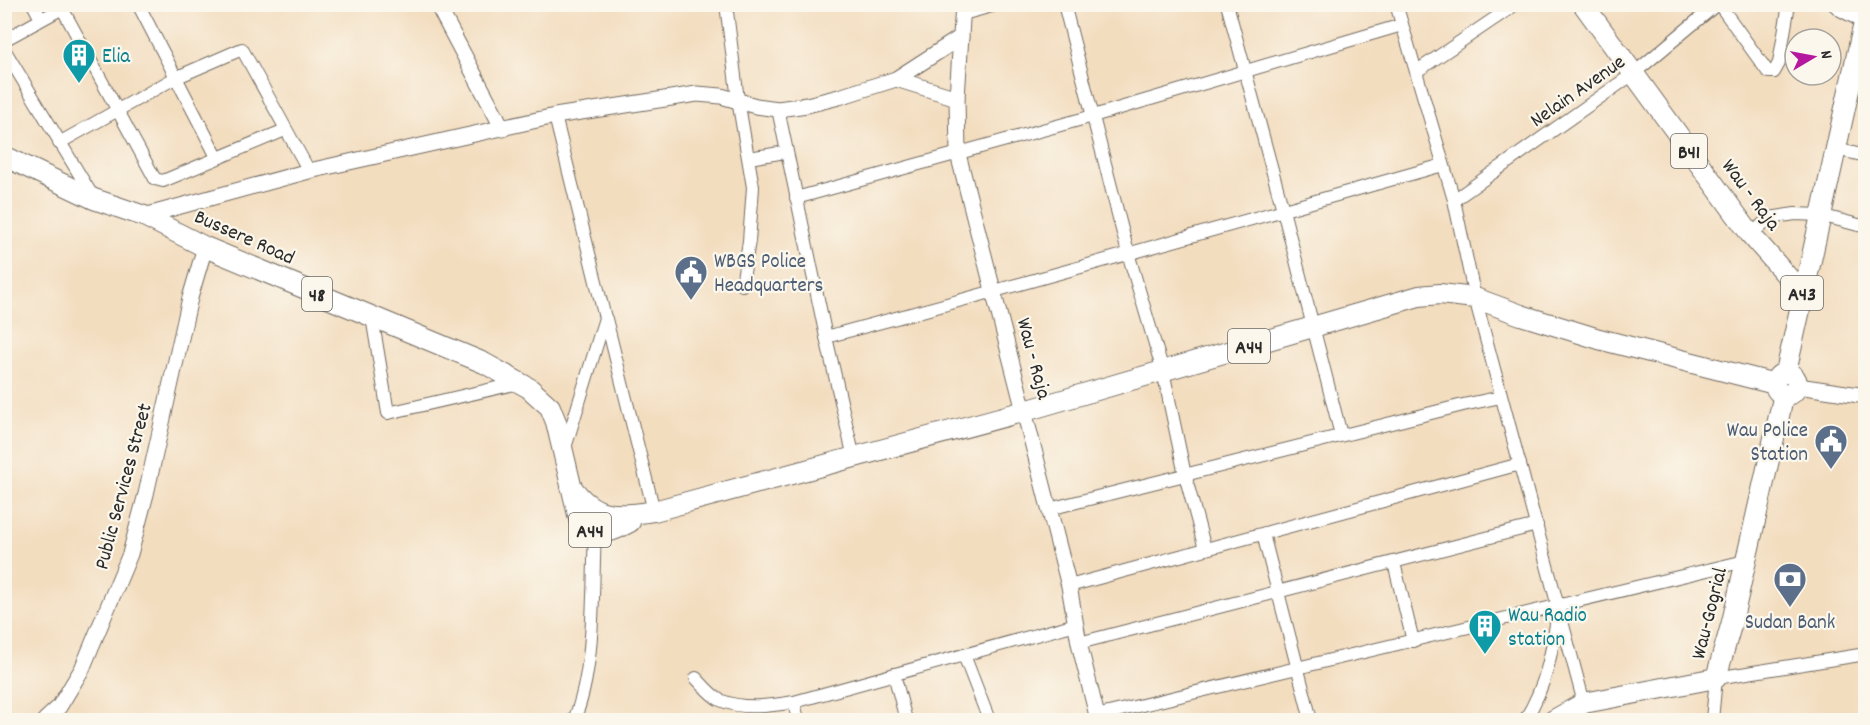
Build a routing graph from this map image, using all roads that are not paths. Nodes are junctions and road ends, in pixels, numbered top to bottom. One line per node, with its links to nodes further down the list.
1 (33, 4): 17 (street)
2 (138, 4): 25 (street)
3 (437, 4): 33 (street)
4 (726, 4): 28 (street)
5 (999, 4): 15 (street)
6 (1064, 4): 32 (street)
7 (1227, 4): 22 (street)
8 (1396, 4): 18 (street)
9 (1516, 4): 23 (street)
10 (1583, 4): 24 (main road, Wau - Raja / B41)
11 (1718, 4): 12 (street); 24 (street, Nelain Avenue)
12 (1789, 4)
13 (1833, 4): 16 (street)
14 (66, 6): 17 (street); 29 (street)
15 (963, 9): 19 (street, Wau - Raja)
16 (1864, 18): 36 (main road, Wau-Gogrial / A43)
17 (41, 19): 20 (street)
18 (1402, 26): 22 (street); 23 (street)
19 (961, 38): 26 (street); 27 (street, Wau - Raja)
20 (4, 40)
21 (4, 49): 35 (street)
22 (1246, 70): 32 (street); 48 (street)
23 (1417, 71): 43 (street)
24 (1633, 74): 47 (street, Nelain Avenue); 52 (main road, Wau - Raja / B41)
25 (175, 78): 29 (street); 34 (street); 41 (street)
26 (896, 79): 27 (street); 30 (street)
27 (957, 98): 38 (street, Wau - Raja)
28 (738, 100): 30 (street); 31 (street); 42 (street)
29 (116, 109): 35 (street); 41 (street)
30 (778, 109): 37 (street)
31 (555, 116): 33 (street); 60 (street)
32 (1093, 116): 38 (street); 54 (street)
33 (503, 129): 44 (street)
34 (285, 130): 41 (street); 44 (street)
35 (59, 143): 46 (street)
36 (1836, 149): 40 (street); 49 (main road, Wau-Gogrial / A43)
37 (786, 152): 42 (street); 45 (street)
38 (958, 154): 45 (street); 56 (street, Wau - Raja)
39 (4, 156): 46 (main road, Bussere Road / 48)
40 (1866, 156)
41 (217, 157)
42 (749, 158): 55 (street)
43 (1443, 165): 47 (street); 48 (street)
44 (309, 171): 50 (street)
45 (796, 198): 62 (street)
46 (94, 199): 50 (main road, Bussere Road / 48)
47 (1454, 200): 58 (street)
48 (1283, 210): 54 (street); 61 (street)
49 (1820, 215): 51 (street); 52 (street); 57 (main road, Wau-Gogrial / A43)
50 (144, 216): 53 (main road, Bussere Road / 48)
51 (1866, 227)
52 (1751, 235): 57 (main road, Wau - Raja / B41)
53 (205, 247): 59 (main road, Bussere Road / 48); 100 (street, Public Services Street)
54 (1128, 253): 56 (street); 63 (street)
55 (742, 285)
56 (993, 293): 62 (street); 68 (street, Wau - Raja)
57 (1802, 293): 65 (main road, Wau-Gogrial / A43)
58 (1475, 298): 61 (main road, A44); 65 (main road, A44); 67 (street)
59 (372, 316): 64 (main road, Bussere Road / 48); 64 (street)
60 (605, 318): 70 (street); 76 (street)
61 (1313, 328): 63 (main road, A44); 69 (street)
62 (826, 337): 71 (street)
63 (1162, 370): 68 (main road, A44); 73 (street)
64 (520, 382): 70 (main road, Bussere Road / 48)
65 (1786, 384): 66 (street); 82 (main road, Wau-Gogrial / A43)
66 (1866, 396)
67 (1501, 398): 69 (street); 72 (street)
68 (1025, 411): 71 (main road, A44); 75 (street, Wau - Raja)
69 (1341, 435): 73 (street)
70 (563, 454): 74 (main road, Bussere Road / 48)
71 (854, 458): 76 (main road, A44)
72 (1520, 464): 78 (street); 80 (street)
73 (1185, 475): 75 (street); 81 (street)
74 (572, 486): 77 (main road, A44); 79 (main road, A44)
75 (1049, 509): 84 (street, Wau - Raja)
76 (654, 511): 77 (main road, A44)
77 (626, 515): 79 (main road, A44)
78 (1537, 525): 83 (street); 86 (street)
79 (595, 532): 101 (street)
80 (1263, 534): 81 (street); 85 (street)
81 (1205, 549): 84 (street)
82 (1745, 561): 86 (street); 95 (main road, Wau-Gogrial / A43)
83 (1394, 563): 85 (street); 88 (street)
84 (1069, 586): 87 (street, Wau - Raja)
85 (1278, 593): 89 (street); 92 (street)
86 (1559, 605): 88 (street); 97 (street); 106 (street)
87 (1076, 624): 89 (street, Wau - Raja); 91 (street)
88 (1413, 641): 92 (street)
89 (1079, 643): 98 (street, Wau - Raja)
90 (1866, 654): 95 (street)
91 (964, 655): 93 (street); 104 (street)
92 (1298, 668): 98 (street); 105 (street)
93 (894, 674): 96 (street); 103 (street)
94 (696, 678): 96 (street)
95 (1716, 678): 97 (main road, Wau-Gogrial); 107 (street)
96 (794, 702): 102 (street)
97 (1584, 703): 99 (main road, Wau-Gogrial)
98 (1097, 718)
99 (1558, 719)
100 (45, 720)
101 (574, 720)
102 (798, 720)
103 (906, 720)
104 (989, 720)
105 (1311, 720)
106 (1524, 720)
107 (1713, 720)

